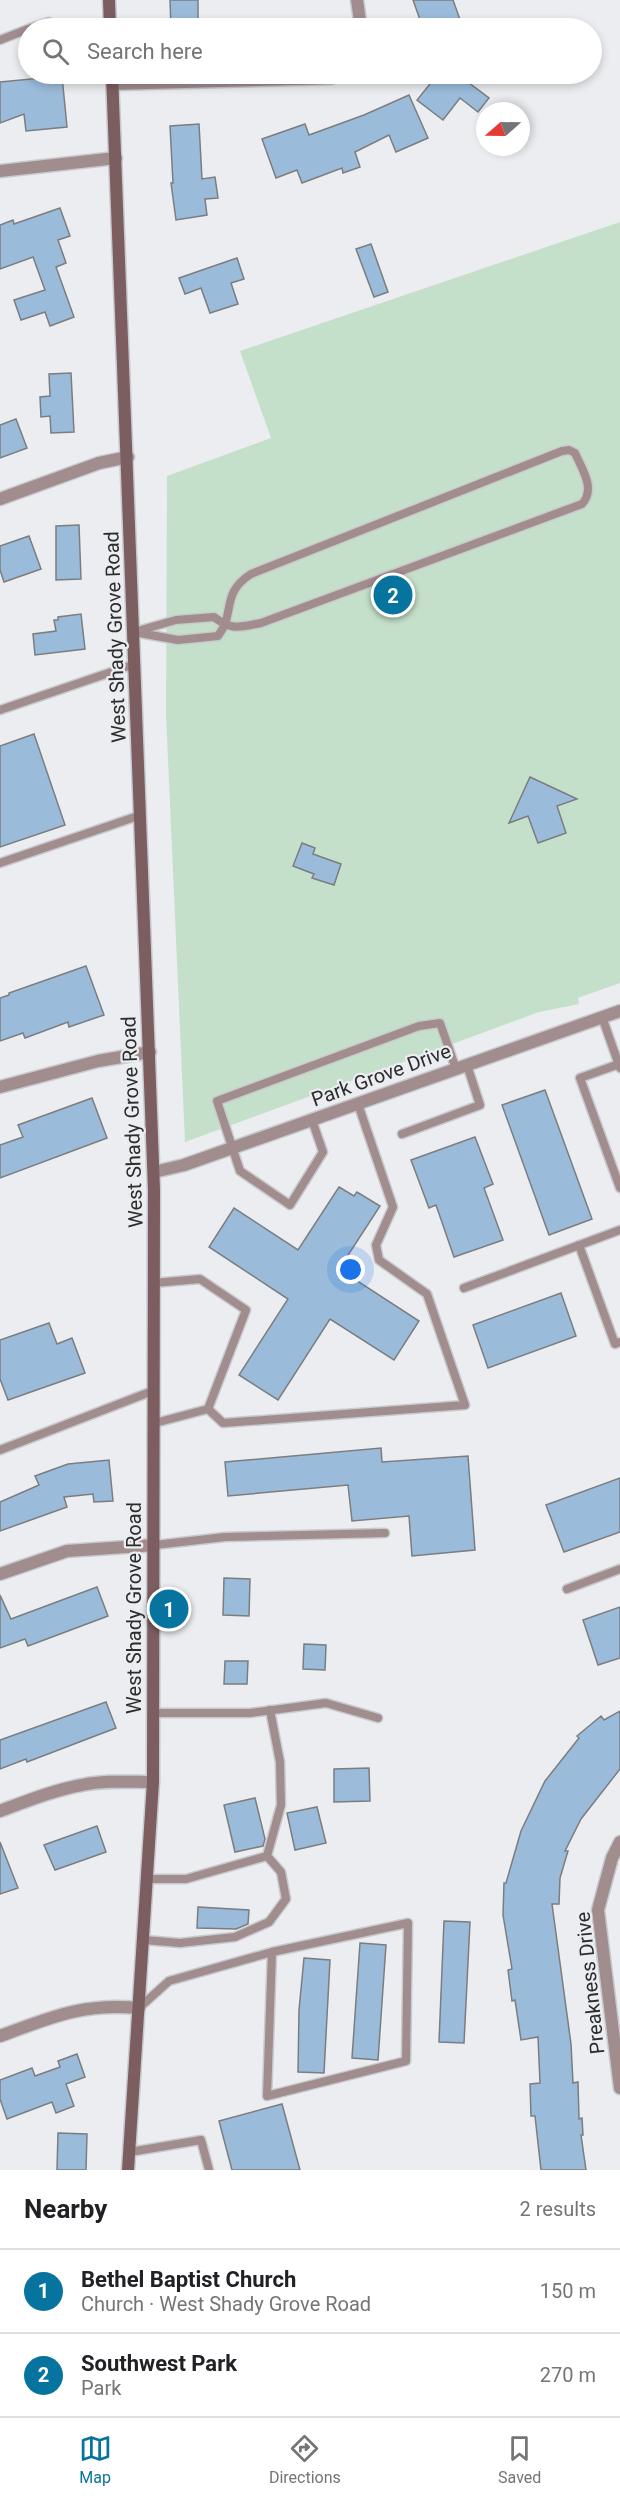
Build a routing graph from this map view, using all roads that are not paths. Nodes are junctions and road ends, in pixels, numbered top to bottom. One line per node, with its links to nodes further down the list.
1 (109, 0): 3 (main road)
2 (357, 0): 4 (street)
3 (110, 18)
4 (360, 18)
5 (18, 33): 6 (lane)
6 (0, 40)
7 (113, 84): 8 (main road, West Shady Grove Road)
8 (116, 158): 9 (street); 10 (main road, West Shady Grove Road)
9 (0, 171)
10 (128, 457): 11 (street); 13 (main road, West Shady Grove Road)
11 (0, 499)
12 (226, 626): 12 (lane); 13 (lane); 13 (lane)
13 (134, 632): 14 (main road, West Shady Grove Road)
14 (135, 664): 15 (lane); 16 (main road, West Shady Grove Road)
15 (0, 710)
16 (141, 815): 17 (lane); 20 (main road, West Shady Grove Road)
17 (0, 862)
18 (620, 1011): 19 (street, Park Grove Drive)
19 (602, 1017): 21 (lane); 22 (street, Park Grove Drive)
20 (150, 1053): 23 (street); 28 (main road, West Shady Grove Road)
21 (619, 1066): 29 (lane)
22 (461, 1067): 24 (street, Park Grove Drive); 26 (lane); 27 (lane)
23 (0, 1087)
24 (358, 1104): 25 (street, Park Grove Drive); 36 (lane)
25 (312, 1120): 27 (street, Park Grove Drive); 27 (lane)
26 (402, 1134)
27 (233, 1148): 28 (street, Park Grove Drive)
28 (154, 1172): 32 (main road, West Shady Grove Road)
29 (620, 1188)
30 (620, 1230): 31 (lane)
31 (579, 1245): 33 (lane); 34 (lane)
32 (154, 1283): 35 (main road, West Shady Grove Road); 36 (lane)
33 (464, 1288)
34 (620, 1342)
35 (154, 1390): 37 (main road, West Shady Grove Road); 38 (lane)
36 (208, 1409): 37 (lane)
37 (155, 1423): 40 (main road, West Shady Grove Road)
38 (0, 1450)
39 (385, 1533): 40 (lane)
40 (155, 1545): 42 (street); 45 (main road, West Shady Grove Road)
41 (620, 1569): 43 (lane)
42 (0, 1574)
43 (567, 1589)
44 (270, 1710): 45 (lane); 46 (lane); 50 (lane)
45 (153, 1713): 47 (main road, West Shady Grove Road)
46 (378, 1718)
47 (153, 1782): 48 (street); 51 (main road, West Shady Grove Road)
48 (0, 1811)
49 (620, 1842): 55 (street, Preakness Drive)
50 (267, 1856): 51 (lane); 52 (lane)
51 (147, 1880): 52 (main road, West Shady Grove Road)
52 (144, 1940): 54 (main road, West Shady Grove Road)
53 (272, 1952): 53 (lane); 54 (lane)
54 (140, 2008): 56 (street); 58 (main road, West Shady Grove Road)
55 (616, 2022): 57 (street, Preakness Drive)
56 (0, 2036)
57 (620, 2088)
58 (130, 2152): 59 (main road, West Shady Grove Road); 60 (lane)
59 (128, 2170)
60 (209, 2170)

